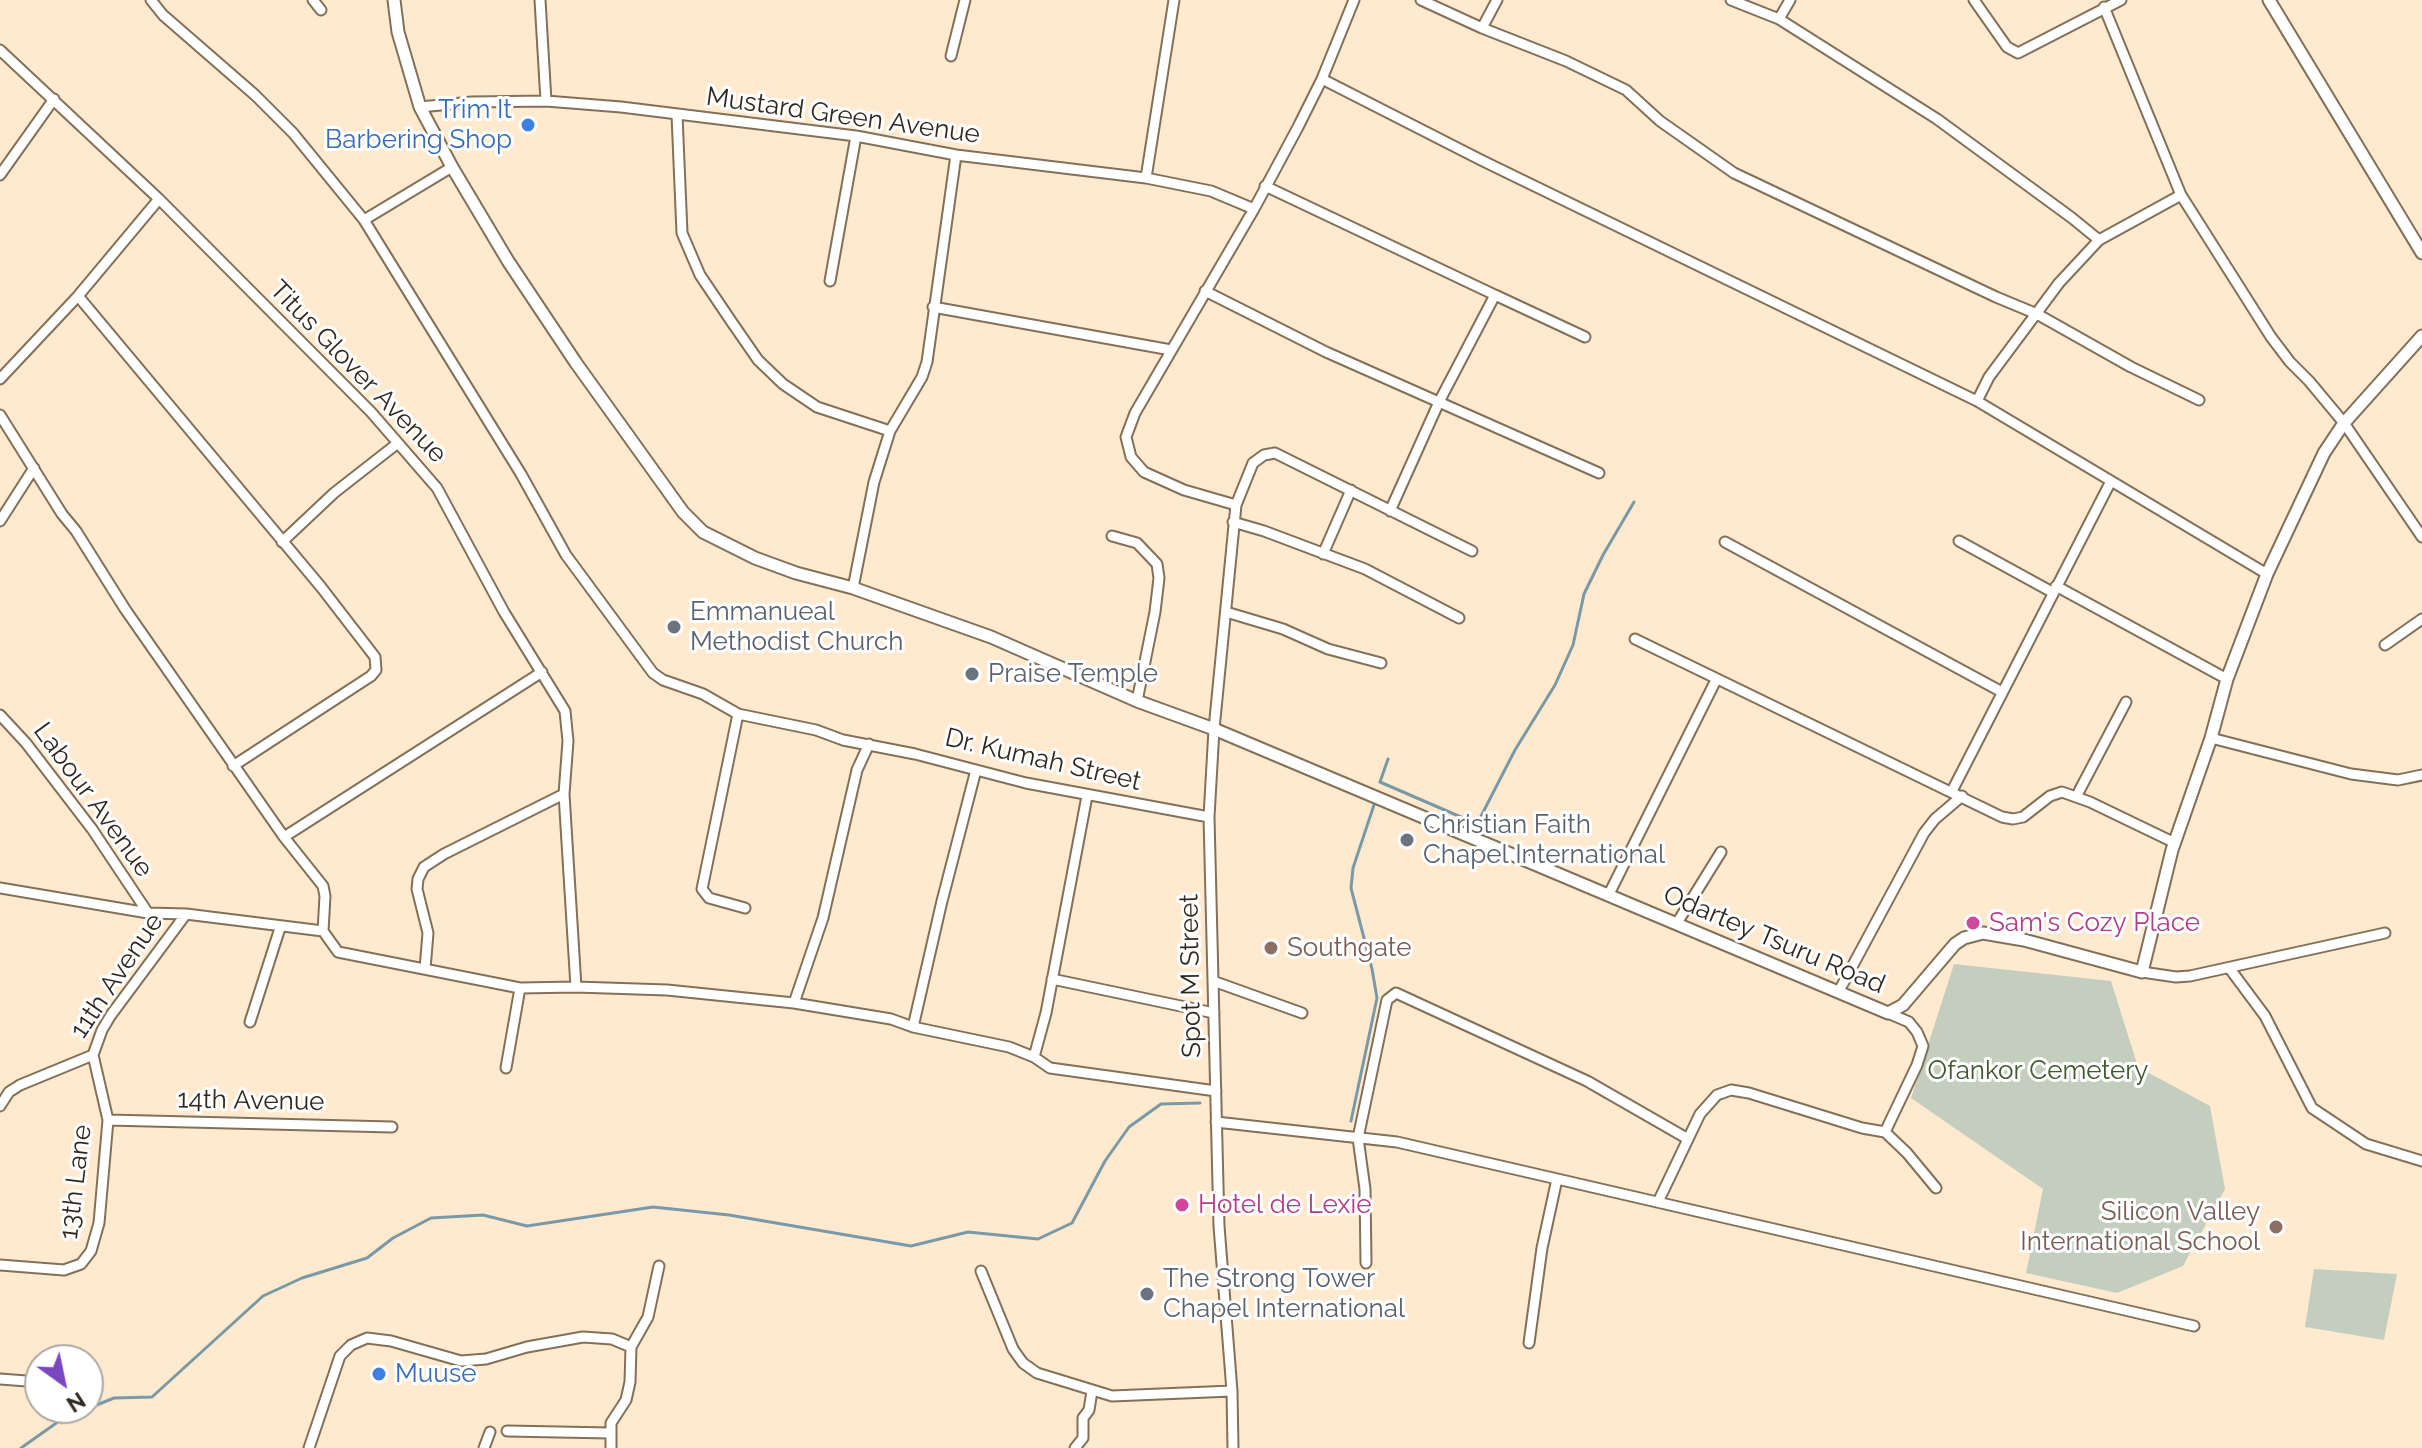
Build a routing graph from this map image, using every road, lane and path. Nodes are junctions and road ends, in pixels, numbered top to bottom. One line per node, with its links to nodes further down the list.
1 (151, 0): 35 (street, Dr. Kumah Street)
2 (313, 0): 16 (street)
3 (394, 0): 24 (street, Odartey Tsuru Road)
4 (540, 0): 23 (street)
5 (965, 0): 20 (street)
6 (1174, 0): 30 (street)
7 (1354, 0): 21 (street)
8 (1421, 0): 18 (street)
9 (1497, 0): 18 (street)
10 (1731, 0): 17 (street)
11 (1790, 0): 17 (street)
12 (1974, 0): 15 (street)
13 (2120, 0): 15 (street)
14 (2269, 0): 37 (street)
15 (2104, 7): 32 (street)
16 (321, 10)
17 (1779, 19): 36 (street)
18 (1482, 28): 43 (street)
19 (0, 50): 22 (street, Titus Glover Avenue)
20 (951, 56)
21 (1322, 79): 31 (street); 49 (street)
22 (54, 99): 29 (street); 33 (street, Titus Glover Avenue)
23 (546, 101): 24 (street, Mustard Green Avenue); 25 (street, Mustard Green Avenue)
24 (420, 107): 28 (street, Odartey Tsuru Road)
25 (677, 115): 26 (street, Mustard Green Avenue); 53 (street)
26 (856, 136): 27 (street, Mustard Green Avenue); 38 (street)
27 (956, 155): 30 (street, Mustard Green Avenue); 42 (street)
28 (452, 167): 35 (street); 71 (street, Odartey Tsuru Road)
29 (0, 175)
30 (1146, 178): 34 (street, Mustard Green Avenue)
31 (1265, 186): 34 (street); 40 (street)
32 (2181, 195): 36 (street); 52 (street)
33 (159, 199): 41 (street); 54 (street, Titus Glover Avenue)
34 (1254, 209): 39 (street)
35 (364, 220): 85 (street, Dr. Kumah Street)
36 (2099, 240): 43 (street)
37 (2422, 253)
38 (830, 281)
39 (1205, 291): 46 (street); 50 (street)
40 (1495, 295): 45 (street); 50 (street)
41 (78, 296): 47 (street); 66 (street)
42 (933, 307): 46 (street); 53 (street)
43 (2037, 314): 48 (street); 49 (street)
44 (2422, 336): 52 (street)
45 (1585, 337)
46 (1171, 350): 59 (street)
47 (0, 379)
48 (2199, 400)
49 (1977, 401): 57 (street)
50 (1439, 402): 56 (street); 60 (street)
51 (0, 415): 55 (street)
52 (2344, 423): 64 (street); 70 (street)
53 (890, 431): 71 (street)
54 (398, 443): 66 (street); 79 (street, Titus Glover Avenue)
55 (34, 468): 61 (street); 90 (street)
56 (1599, 473)
57 (2111, 481): 70 (street); 72 (street)
58 (1351, 490): 59 (street, Spot M Street); 60 (street); 69 (street)
59 (1236, 505): 62 (street, Spot M Street)
60 (1390, 511): 68 (street)
61 (0, 521)
62 (1233, 522): 69 (street); 73 (street, Spot M Street)
63 (1112, 536): 83 (street)
64 (2422, 537)
65 (1959, 541): 72 (street)
66 (282, 542): 90 (street)
67 (1725, 542): 82 (street)
68 (1472, 551)
69 (1323, 554): 74 (street)
70 (2267, 574): 80 (street)
71 (853, 588): 83 (street, Odartey Tsuru Road)
72 (2054, 589): 80 (street); 82 (street)
73 (1226, 612): 78 (street); 87 (street, Spot M Street)
74 (1459, 618)
75 (2422, 619): 77 (street)
76 (1635, 639): 81 (street)
77 (2385, 645)
78 (1381, 663)
79 (542, 672): 94 (street, Titus Glover Avenue); 99 (street)
80 (2227, 679): 88 (street)
81 (1716, 680): 93 (street); 103 (street)
82 (2002, 692): 93 (street)
83 (1137, 701): 87 (street, Odartey Tsuru Road)
84 (2126, 702): 97 (street)
85 (738, 714): 89 (street, Dr. Kumah Street); 104 (street)
86 (0, 715): 105 (street, Labour Avenue)
87 (1214, 729): 98 (street, Spot M Street); 103 (street, Odartey Tsuru Road)
88 (2211, 738): 92 (street); 100 (street)
89 (869, 744): 91 (street, Dr. Kumah Street); 119 (street)
90 (233, 766): 99 (street)
91 (976, 770): 95 (street, Dr. Kumah Street); 124 (street)
92 (2422, 775)
93 (1952, 791): 96 (street)
94 (564, 794): 111 (street); 116 (street, Titus Glover Avenue)
95 (1087, 796): 98 (street, Dr. Kumah Street); 114 (street)
96 (1962, 796): 97 (street); 118 (street)
97 (2076, 797): 100 (street)
98 (1209, 817): 115 (street, Spot M Street)
99 (284, 837): 109 (street)
100 (2175, 843): 113 (street)
101 (1721, 852): 107 (street)
102 (0, 888): 105 (street)
103 (1609, 894): 107 (street, Odartey Tsuru Road)
104 (745, 908)
105 (148, 913): 106 (street)
106 (186, 914): 108 (street); 125 (street, 11th Avenue)
107 (1677, 923): 118 (street, Odartey Tsuru Road)
108 (280, 928): 109 (street); 123 (street)
109 (323, 931): 111 (street)
110 (2385, 933): 112 (street)
111 (425, 969): 117 (street)
112 (2230, 969): 113 (street); 136 (street)
113 (2142, 972): 122 (street, Odartey Tsuru Road)
114 (1052, 979): 120 (street); 126 (street)
115 (1213, 981): 120 (street, Spot M Street); 121 (street)
116 (576, 987): 117 (street); 119 (street)
117 (520, 988): 127 (street)
118 (1839, 991): 122 (street, Odartey Tsuru Road)
119 (794, 1003): 124 (street)
120 (1214, 1013): 128 (street, Spot M Street)
121 (1302, 1013)
122 (1888, 1013): 133 (street)
123 (250, 1022)
124 (913, 1027): 126 (street)
125 (93, 1055): 129 (street, 11th Avenue); 130 (street, 13th Lane)
126 (1034, 1057): 128 (street)
127 (506, 1068)
128 (1216, 1091): 131 (street, Spot M Street)
129 (0, 1106)
130 (108, 1120): 132 (street, 14th Avenue); 141 (street, 13th Lane)
131 (1216, 1122): 134 (street); 150 (street, Spot M Street)
132 (392, 1127)
133 (1885, 1132): 135 (street); 138 (street)
134 (1358, 1138): 135 (street); 137 (street); 140 (street)
135 (1688, 1139): 139 (street)
136 (2422, 1161)
137 (1557, 1179): 139 (street); 145 (street)
138 (1936, 1188)
139 (1658, 1202): 144 (street)
140 (1366, 1263)
141 (0, 1265)
142 (659, 1266): 146 (street)
143 (981, 1271): 149 (street)
144 (2194, 1326)
145 (1529, 1343)
146 (631, 1347): 153 (street); 154 (street)
147 (0, 1379): 148 (street)
148 (24, 1381)
149 (1092, 1391): 150 (street); 157 (street)
150 (1232, 1391): 158 (street, Spot M Street)
151 (507, 1431): 153 (street)
152 (490, 1432): 155 (street)
153 (610, 1433): 156 (street)
154 (309, 1448)
155 (484, 1448)
156 (611, 1448)
157 (1075, 1448)
158 (1233, 1448)

